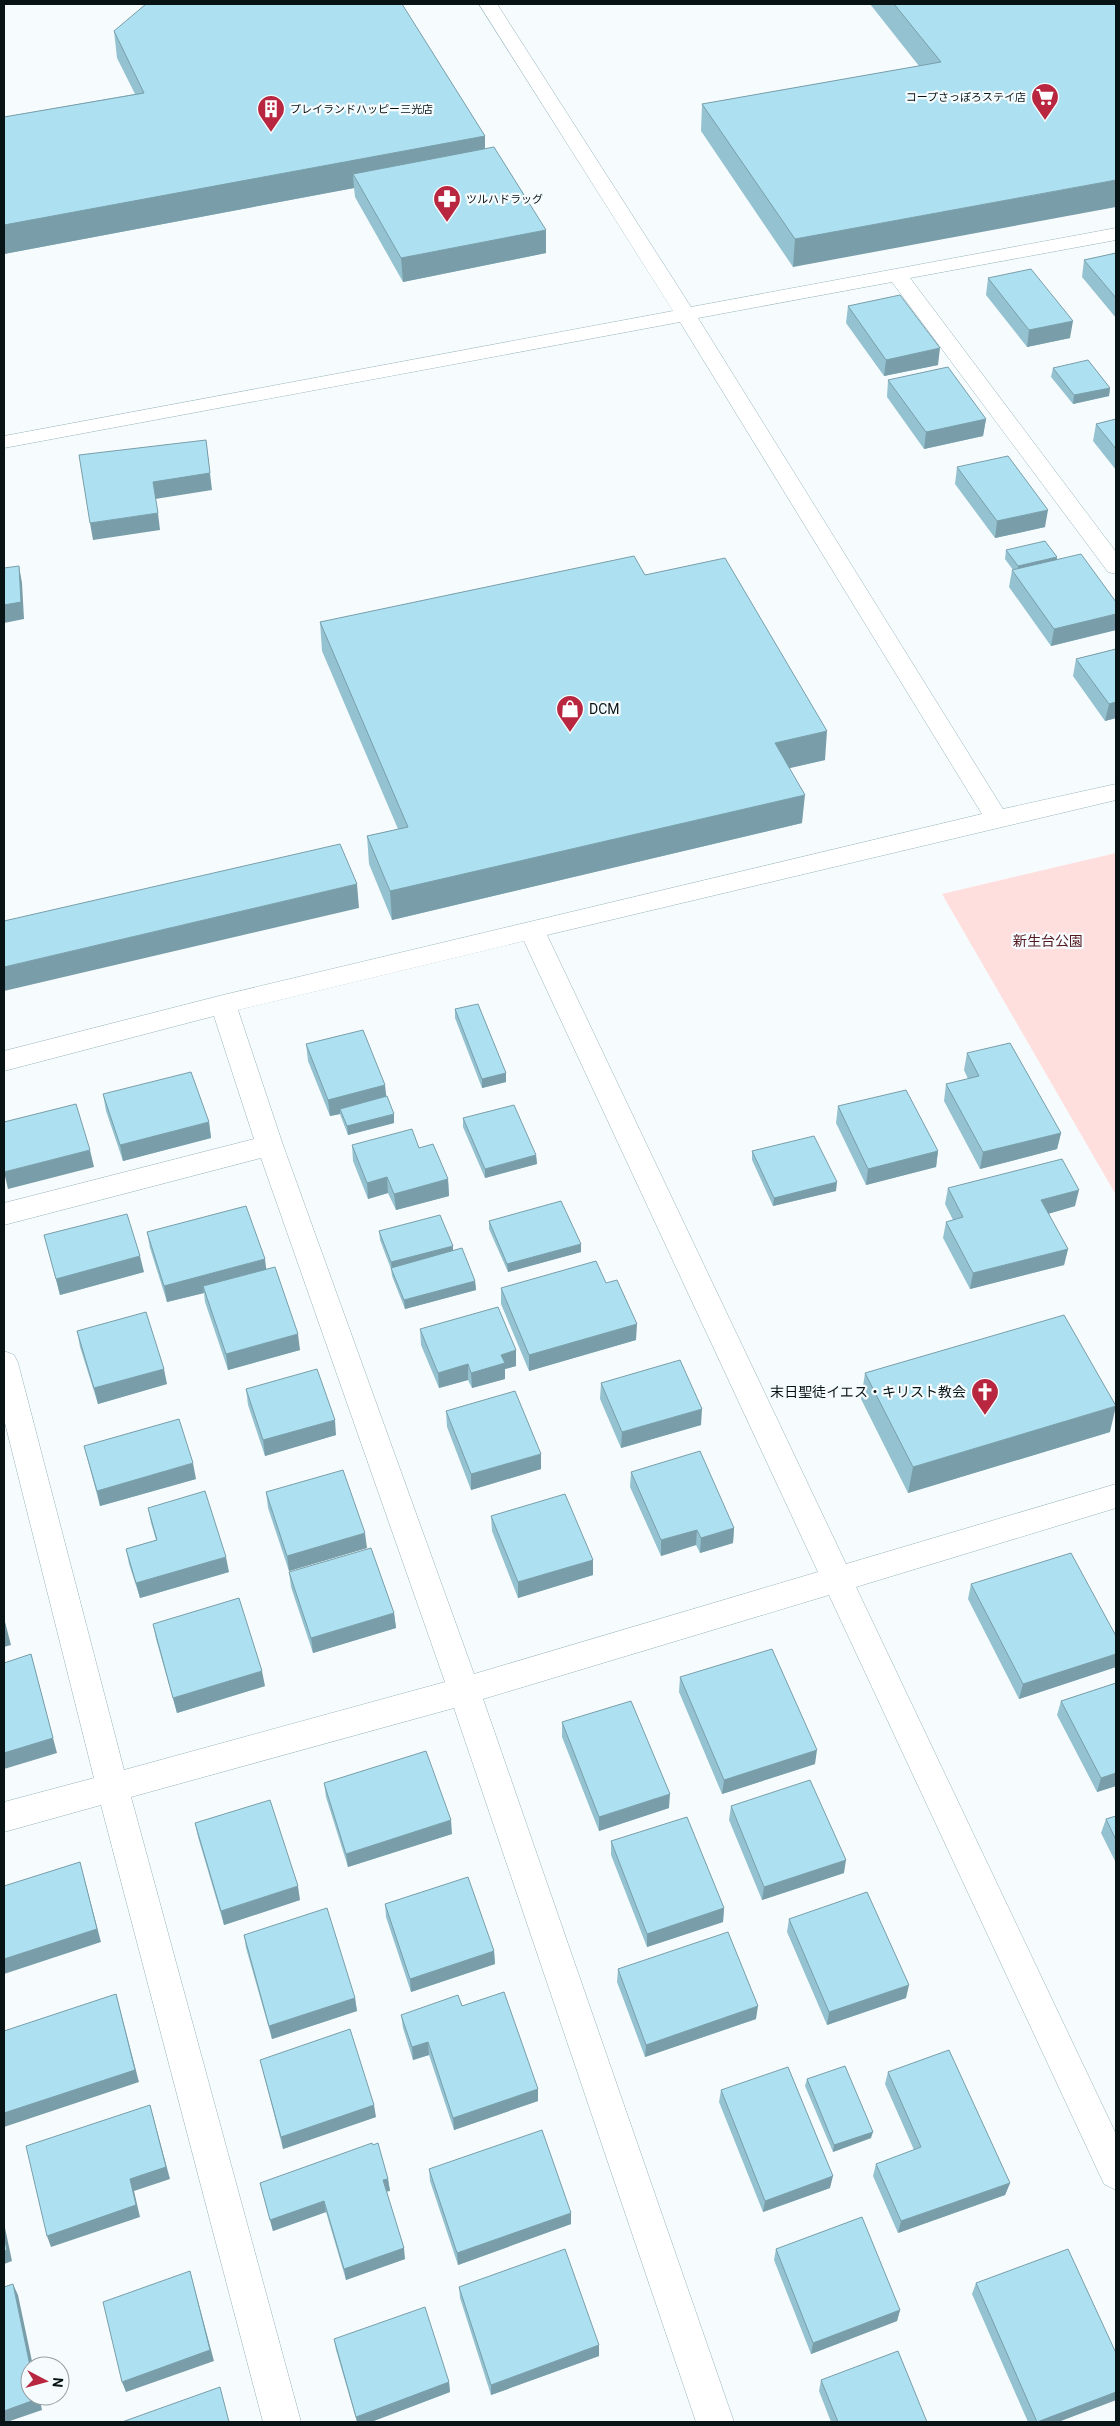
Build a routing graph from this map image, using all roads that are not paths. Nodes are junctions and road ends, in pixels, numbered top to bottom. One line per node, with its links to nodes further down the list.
1 (488, 4): 4 (street)
2 (1116, 234): 3 (street)
3 (898, 276): 4 (street); 6 (street)
4 (686, 315): 5 (street); 8 (street)
5 (4, 442)
6 (1116, 567)
7 (1116, 792): 8 (street)
8 (997, 819): 9 (street)
9 (532, 930): 10 (street); 16 (street)
10 (223, 1004): 11 (street); 12 (street)
11 (4, 1061)
12 (270, 1145): 13 (street); 17 (street)
13 (4, 1214)
14 (4, 1363): 18 (street)
15 (1116, 1496): 16 (street)
16 (838, 1580): 17 (street); 20 (street)
17 (464, 1691): 18 (street); 22 (street)
18 (113, 1788): 19 (street); 21 (street)
19 (4, 1817)
20 (1116, 2172)
21 (282, 2422)
22 (715, 2422)

